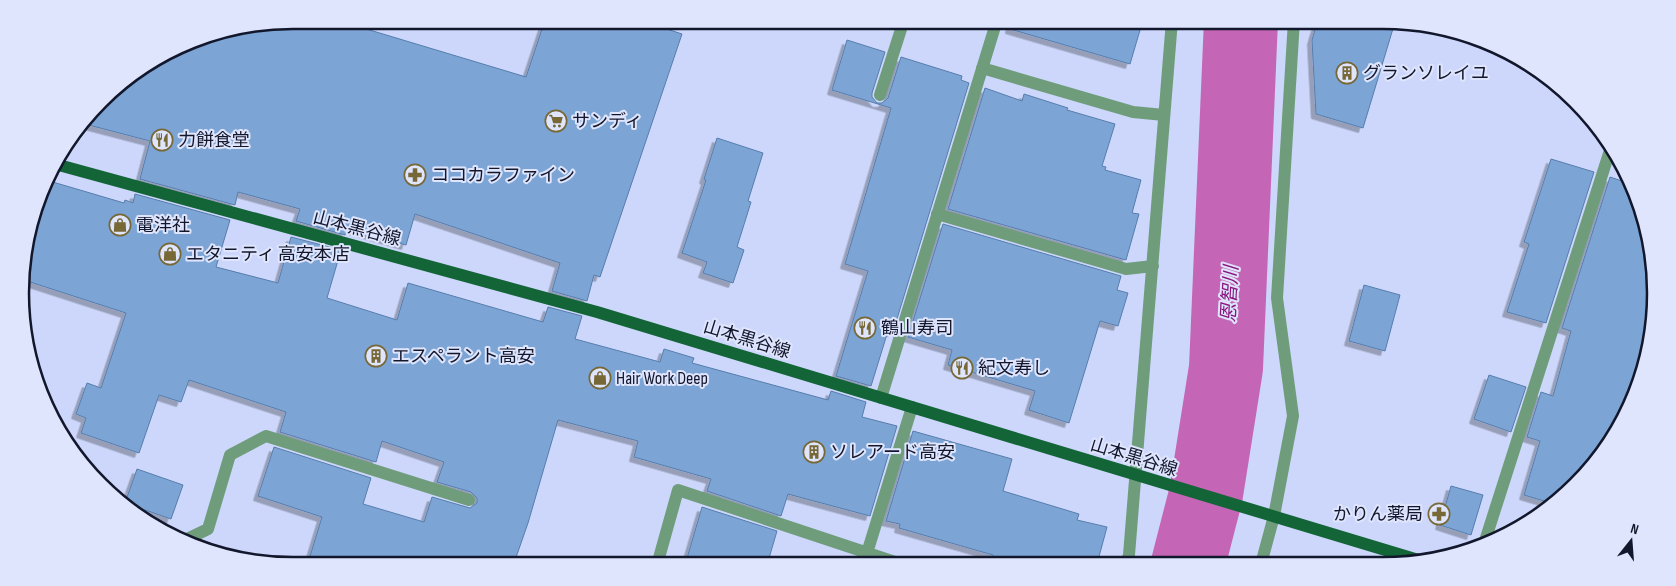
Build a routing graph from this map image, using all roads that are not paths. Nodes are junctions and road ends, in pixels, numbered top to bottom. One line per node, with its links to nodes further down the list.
1 (901, 29): 6 (street)
2 (993, 29): 5 (street)
3 (1171, 29): 7 (street)
4 (1293, 29): 16 (street)
5 (982, 68): 7 (street); 10 (street)
6 (880, 95)
7 (1164, 115): 11 (street)
8 (1609, 156): 17 (street)
9 (61, 166): 12 (main road, 山本黒谷線)
10 (937, 214): 11 (street); 12 (street)
11 (1153, 266): 14 (street)
12 (881, 398): 13 (main road, 山本黒谷線)
13 (912, 407): 14 (main road, 山本黒谷線); 19 (street)
14 (1136, 476): 16 (main road, 山本黒谷線); 23 (street)
15 (469, 500): 18 (street)
16 (1274, 516): 20 (main road, 山本黒谷線); 24 (street)
17 (1487, 536)
18 (192, 537)
19 (867, 553): 21 (street); 22 (street)
20 (1406, 556)
21 (659, 557)
22 (879, 557)
23 (1128, 557)
24 (1263, 557)

